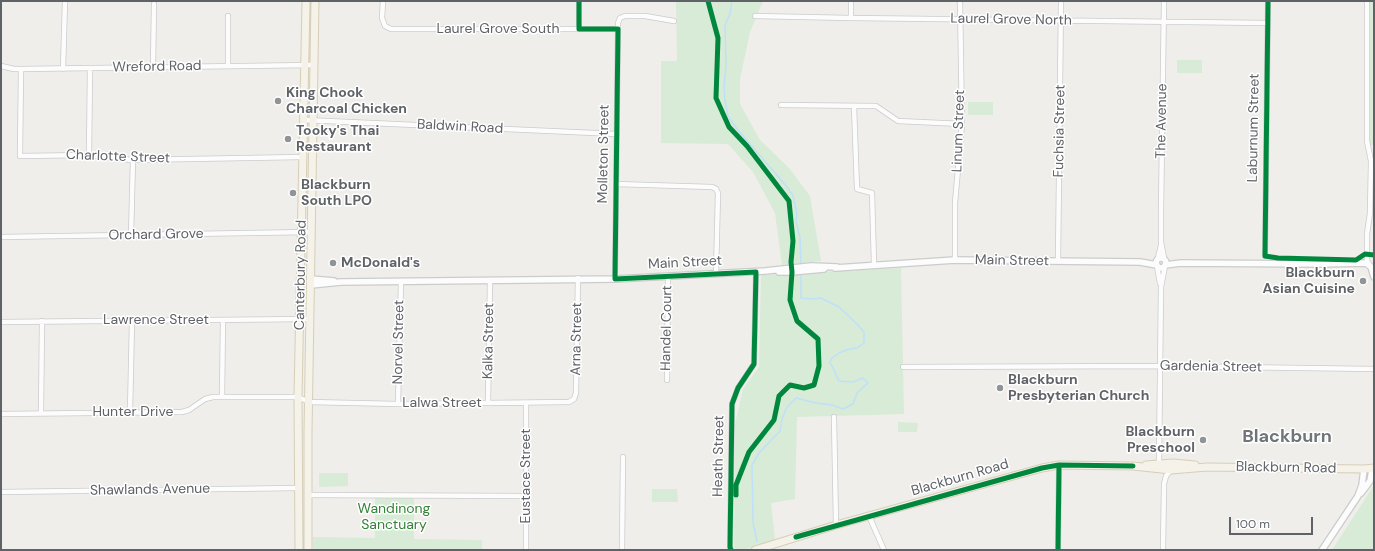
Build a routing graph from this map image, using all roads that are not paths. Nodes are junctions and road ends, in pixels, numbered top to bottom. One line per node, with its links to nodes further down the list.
1 (65, 1): 30 (street)
2 (306, 1): 23 (main road, Canterbury Road)
3 (315, 1): 24 (main road, Canterbury Road)
4 (382, 1): 21 (street, Laurel Grove South)
5 (579, 1): 21 (street)
6 (851, 1): 15 (street)
7 (960, 1): 16 (street, Linum Street)
8 (1061, 1): 18 (street, Fuchsia Street)
9 (1164, 1): 19 (street, The Avenue)
10 (1268, 1): 20 (street, Laburnum Street)
11 (1367, 1): 52 (street)
12 (154, 4): 27 (street)
13 (228, 16): 26 (street)
14 (755, 16): 15 (street, Laurel Grove North)
15 (851, 18): 16 (street, Laurel Grove North)
16 (960, 20): 18 (street, Laurel Grove North); 35 (street, Linum Street)
17 (674, 21): 22 (street)
18 (1061, 21): 19 (street, Laurel Grove North); 47 (street, Fuchsia Street)
19 (1164, 23): 20 (street, Laurel Grove North); 48 (street, The Avenue)
20 (1267, 23): 45 (street, Laburnum Street)
21 (579, 29): 22 (street, Laurel Grove South)
22 (618, 29): 36 (street, Molleton Street)
23 (305, 64): 24 (street, Wreford Road); 26 (street, Wreford Road); 33 (main road, Canterbury Road)
24 (314, 65): 34 (main road, Canterbury Road)
25 (1, 66): 29 (street, Wreford Road)
26 (228, 66): 27 (street, Wreford Road)
27 (153, 67): 28 (street, Wreford Road)
28 (90, 68): 30 (street, Wreford Road); 37 (street)
29 (20, 69): 30 (street, Wreford Road); 37 (street, Charlotte Street)
30 (63, 69)
31 (781, 105): 32 (street)
32 (854, 106): 35 (street); 50 (street)
33 (304, 120): 34 (street, Baldwin Road); 38 (main road, Canterbury Road)
34 (314, 120): 36 (street, Baldwin Road); 42 (main road, Canterbury Road)
35 (962, 124): 46 (street, Linum Street)
36 (617, 134): 40 (street, Molleton Street)
37 (89, 155): 39 (street, Charlotte Street)
38 (303, 157): 39 (street, Charlotte Street); 41 (main road, Canterbury Road)
39 (133, 160): 43 (street)
40 (616, 184): 55 (street); 59 (street, Molleton Street)
41 (302, 232): 42 (street, Orchard Grove); 43 (street, Orchard Grove); 62 (main road, Canterbury Road)
42 (311, 232): 63 (main road, Canterbury Road)
43 (131, 235): 44 (street, Orchard Grove)
44 (1, 237)
45 (1265, 256): 51 (street, Laburnum Street)
46 (955, 260): 47 (street, Main Street); 50 (street, Main Street)
47 (1058, 261): 48 (street, Main Street)
48 (1160, 261): 49 (street, Main Street); 53 (street, Main Street); 64 (street, The Avenue)
49 (1181, 263): 51 (street, Main Street); 53 (street, Main Street)
50 (874, 264): 54 (street, Main Street)
51 (1264, 264): 52 (street, Main Street)
52 (1369, 264): 57 (street)
53 (1165, 266): 64 (street, The Avenue)
54 (756, 272): 55 (street, Main Street); 103 (street, Heath Street)
55 (716, 274): 56 (street, Main Street)
56 (668, 277): 59 (street, Main Street); 74 (street, Handel Court)
57 (1374, 277)
58 (578, 278): 59 (street, Main Street); 60 (street, Main Street); 77 (street, Arna Street)
59 (615, 279)
60 (490, 280): 61 (street, Main Street); 79 (street, Kalka Street)
61 (401, 281): 63 (street, Main Street); 81 (street, Norvel Street)
62 (301, 282): 63 (main road); 65 (main road, Canterbury Road)
63 (311, 282): 66 (main road, Canterbury Road)
64 (1161, 287): 71 (street, The Avenue)
65 (300, 319): 66 (street, Lawrence Street); 67 (street, Lawrence Street); 76 (main road, Canterbury Road)
66 (310, 319): 78 (main road, Canterbury Road)
67 (223, 320): 69 (street, Lawrence Street); 75 (street)
68 (42, 321): 69 (street, Lawrence Street); 70 (street, Lawrence Street); 83 (street)
69 (132, 321): 82 (street)
70 (1, 322)
71 (1160, 366): 72 (street, Gardenia Street); 73 (street, Gardenia Street); 89 (street, The Avenue)
72 (903, 367)
73 (1374, 368)
74 (667, 380)
75 (222, 397): 76 (street, Hunter Drive); 82 (street, Hunter Drive)
76 (298, 397): 78 (street, Hunter Drive); 94 (main road, Canterbury Road)
77 (574, 399): 80 (street, Lalwa Street)
78 (309, 402): 81 (street, Lalwa Street); 95 (main road, Canterbury Road)
79 (488, 403): 80 (street, Lalwa Street); 81 (street, Lalwa Street)
80 (526, 403): 96 (street, Eustace Street)
81 (398, 404)
82 (130, 412): 83 (street, Hunter Drive)
83 (40, 413): 84 (street, Hunter Drive)
84 (1, 414)
85 (834, 417): 98 (street)
86 (623, 457): 102 (street)
87 (1059, 465): 89 (main road, Blackburn Road); 97 (main road, Blackburn Road); 106 (street)
88 (1207, 467): 89 (main road, Blackburn Road); 90 (main road, Blackburn Road); 91 (main road, Blackburn Road)
89 (1159, 468): 91 (main road, Blackburn Road); 92 (street, The Avenue)
90 (1371, 469): 108 (street)
91 (1171, 470): 92 (street)
92 (1164, 484): 107 (street)
93 (1, 492): 94 (street, Shawlands Avenue)
94 (299, 492): 95 (main road); 99 (main road, Canterbury Road)
95 (308, 495): 96 (street); 100 (main road, Canterbury Road)
96 (525, 496): 101 (street, Eustace Street)
97 (869, 516): 98 (main road, Blackburn Road); 105 (street)
98 (836, 525): 104 (main road, Blackburn Road)
99 (299, 550)
100 (308, 550)
101 (526, 550)
102 (622, 550)
103 (731, 550)
104 (755, 550)
105 (884, 550)
106 (1058, 550)
107 (1163, 550)
108 (1322, 550)

